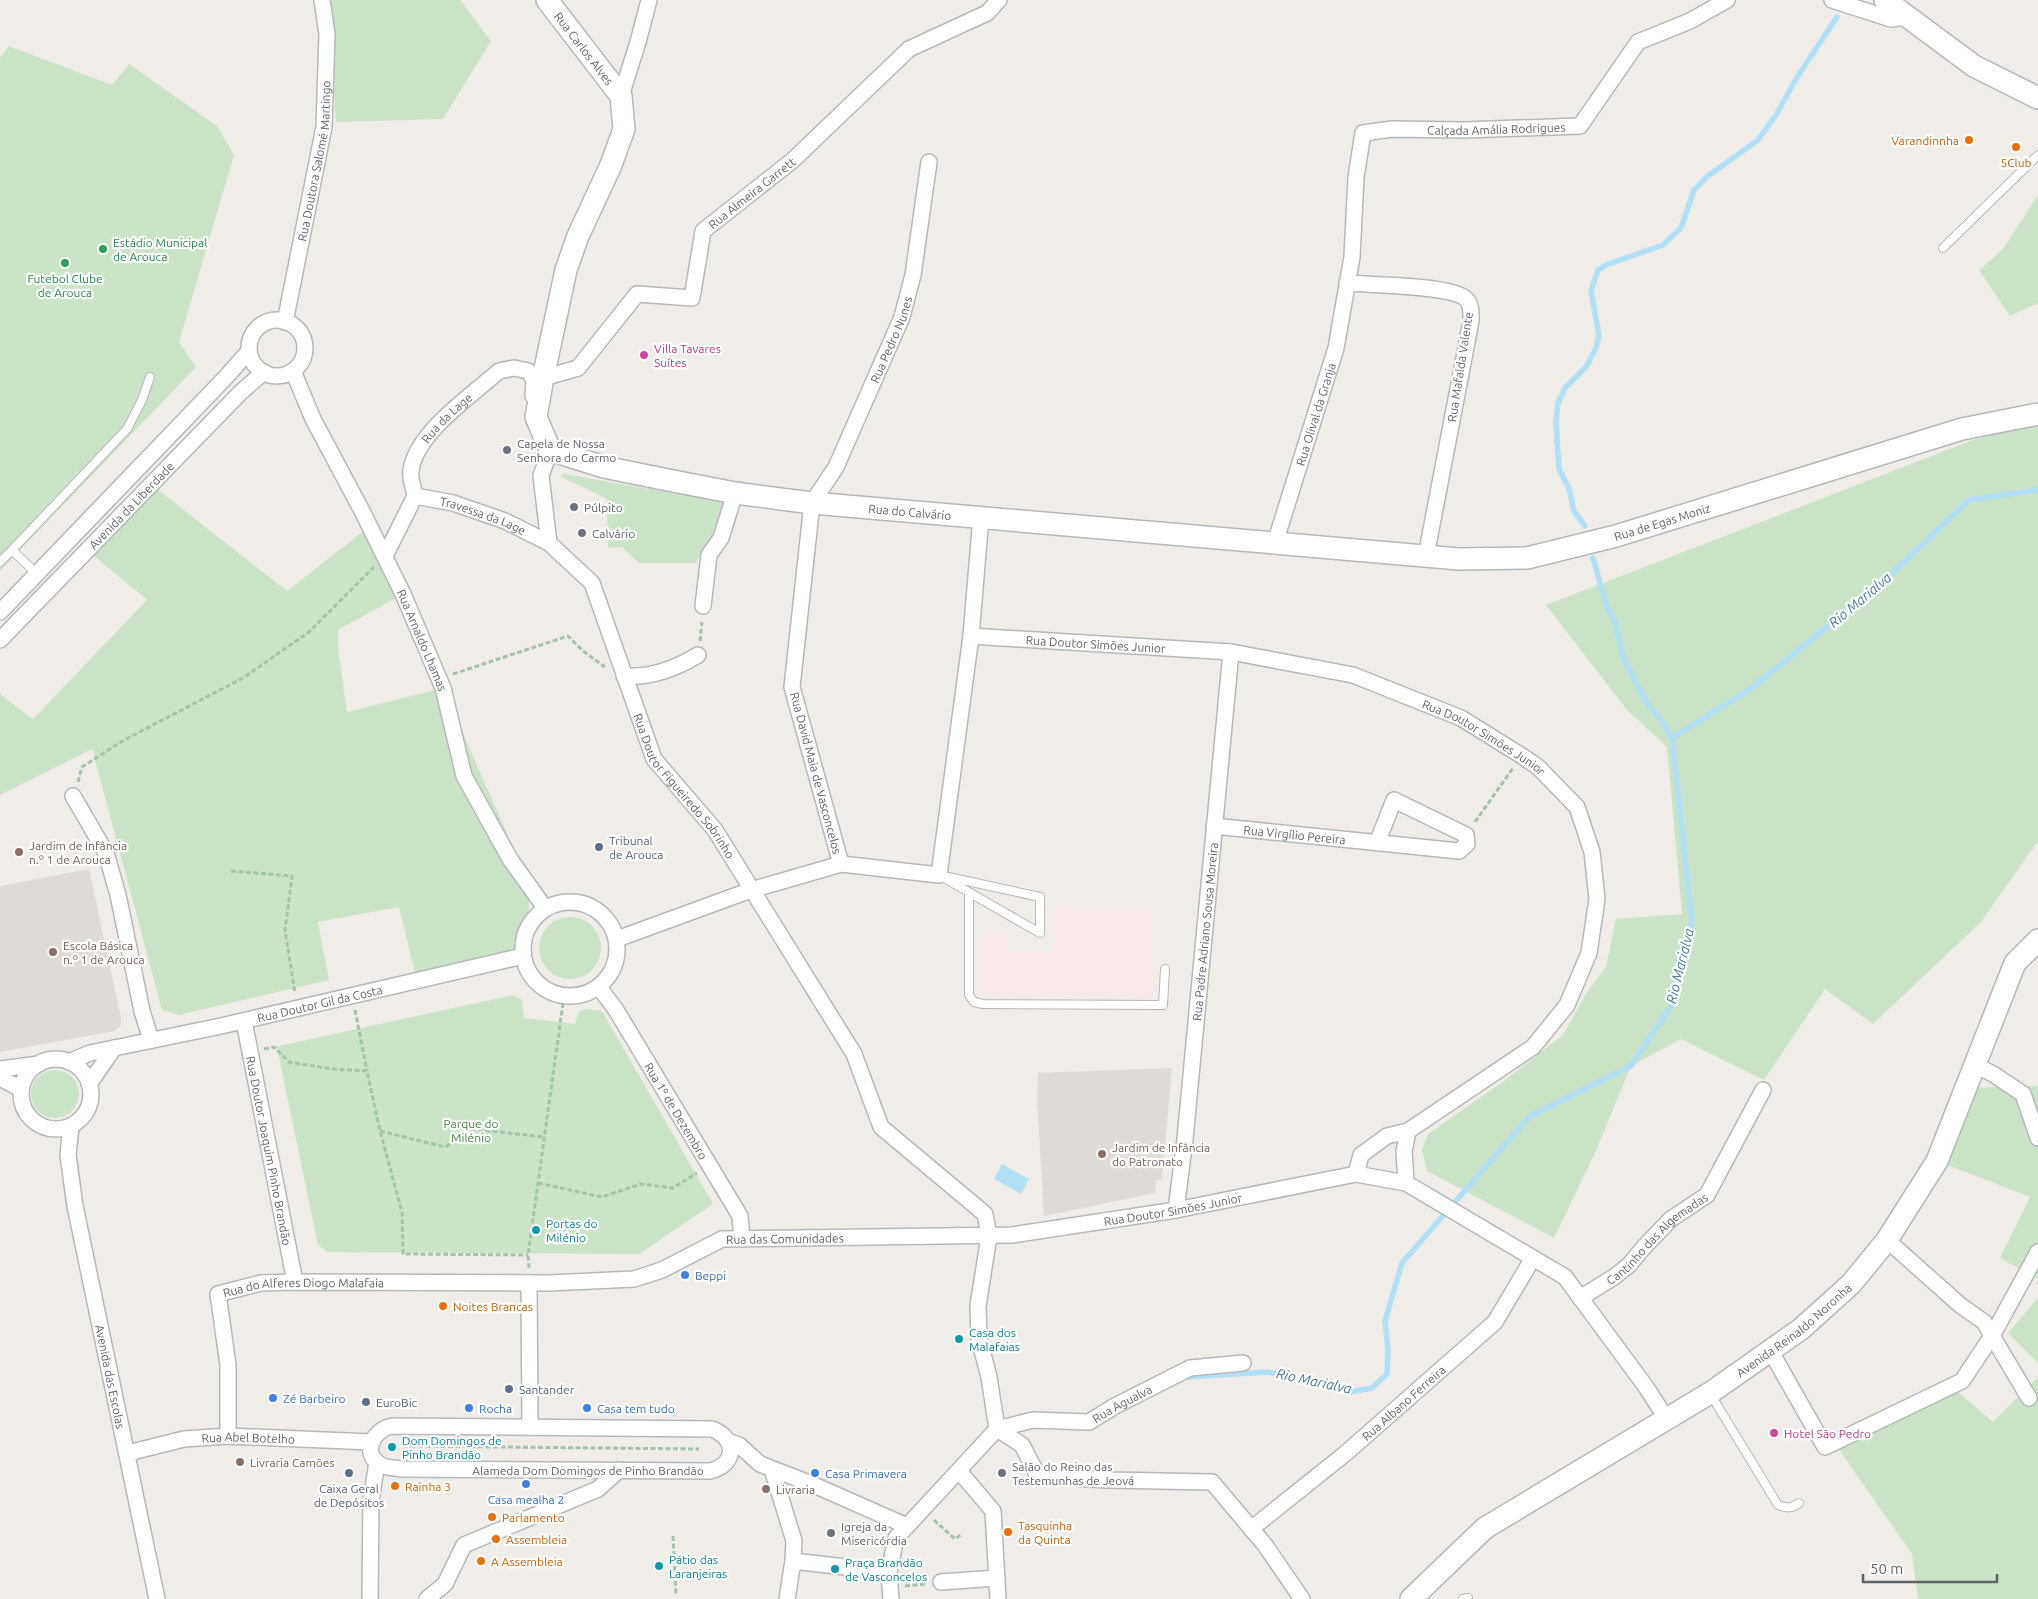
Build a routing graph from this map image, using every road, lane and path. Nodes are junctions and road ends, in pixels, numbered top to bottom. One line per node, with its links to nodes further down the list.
1 (322, 0): 15 (street, Rua Doutora Salomé Martingo)
2 (547, 0): 9 (street, Rua Carlos Alves)
3 (649, 0): 9 (street)
4 (999, 0): 20 (street, Rua Almeira Garrett)
5 (1727, 0): 14 (street, Calçada Amália Rodrigues)
6 (1832, 0): 8 (street)
7 (1885, 0): 8 (street)
8 (1905, 17): 10 (street)
9 (621, 96): 20 (street)
10 (2038, 98)
11 (2038, 155): 13 (lane)
12 (929, 162): 26 (street, Rua Pedro Nunes)
13 (1943, 248)
14 (1347, 283): 29 (street, Rua Olival da Granja); 32 (street, Rua Mafalda Valente)
15 (285, 322): 16 (street); 17 (street)
16 (249, 351): 18 (street); 34 (street, Avenida da Liberdade)
17 (293, 371): 18 (street); 31 (street, Rua Arnaldo Lhamas)
18 (264, 372): 38 (street, Avenida da Liberdade)
19 (150, 377): 30 (lane)
20 (542, 378): 22 (street)
21 (2038, 414): 32 (street, Rua de Egas Moniz)
22 (539, 423): 23 (street); 25 (street, Rua da Lage)
23 (550, 450): 24 (street, Rua do Calvário); 28 (street)
24 (735, 493): 26 (street, Rua do Calvário); 35 (street)
25 (416, 496): 28 (street, Travessa da Lage); 31 (street)
26 (812, 503): 27 (street, Rua do Calvário); 48 (street, Rua David Maia de Vasconcelos)
27 (981, 517): 29 (street, Rua do Calvário); 37 (street)
28 (549, 543): 41 (street, Rua Doutor Figueiredo Sobrinho)
29 (1275, 543): 32 (street, Rua de Egas Moniz)
30 (12, 550): 33 (lane); 34 (lane)
31 (385, 556): 42 (street, Rua Arnaldo Lhamas); 44 (path)
32 (1426, 556)
33 (0, 562)
34 (37, 574): 36 (street, Avenida da Liberdade)
35 (703, 606): 40 (path)
36 (0, 612)
37 (971, 636): 39 (street, Rua Doutor Simões Junior); 50 (street)
38 (0, 640)
39 (1231, 652): 43 (street, Rua Doutor Simões Junior); 45 (street, Rua Padre Adriano Sousa Moreira)
40 (698, 655): 41 (street)
41 (623, 671): 42 (path); 51 (street, Rua Doutor Figueiredo Sobrinho)
42 (439, 679): 53 (street, Rua Arnaldo Lhamas)
43 (1522, 756): 46 (path); 78 (street, Rua Doutor Simões Junior)
44 (73, 796): 63 (street)
45 (1214, 826): 47 (street, Rua Virgílio Pereira); 86 (street, Rua Padre Adriano Sousa Moreira)
46 (1466, 835): 47 (street, Rua Virgílio Pereira); 47 (street)
47 (1377, 842)
48 (841, 864): 50 (street); 51 (street)
49 (231, 871): 61 (path)
50 (939, 876): 52 (lane); 52 (lane)
51 (751, 890): 54 (street); 87 (street, Rua Doutor Figueiredo Sobrinho)
52 (969, 893): 57 (lane)
53 (545, 908): 54 (street); 56 (street)
54 (617, 939): 58 (street)
55 (2038, 940): 68 (street, Avenida Reinaldo Noronha)
56 (523, 956): 59 (street, Rua Doutor Gil da Costa); 60 (street)
57 (1165, 969)
58 (599, 987): 60 (street); 82 (street, Rua 1º de Dezembro)
59 (352, 996): 61 (street, Rua Doutor Gil da Costa); 70 (path)
60 (564, 996): 79 (path)
61 (297, 1008): 62 (street, Rua Doutor Gil da Costa)
62 (244, 1021): 63 (street, Rua Doutor Gil da Costa); 65 (street, Rua Doutor Joaquim Pinho Brandão)
63 (151, 1040): 64 (street, Rua Doutor Gil da Costa)
64 (114, 1048): 66 (street, Rua Doutor Gil da Costa); 72 (street)
65 (250, 1051): 70 (path); 93 (street, Rua Doutor Joaquim Pinho Brandão)
66 (69, 1062): 67 (street); 72 (street)
67 (39, 1064): 69 (street); 73 (street)
68 (1975, 1065): 80 (street); 89 (street, Avenida Reinaldo Noronha)
69 (0, 1069)
70 (367, 1071): 77 (path)
71 (0, 1078): 73 (street)
72 (89, 1084): 75 (street)
73 (21, 1089): 76 (street)
74 (1763, 1090): 95 (street, Cantinho das Algemadas)
75 (71, 1126): 76 (street); 81 (street, Avenida das Escolas)
76 (50, 1129): 81 (street, Avenida das Escolas)
77 (380, 1131): 79 (path); 91 (path)
78 (1408, 1131): 83 (street, Rua Doutor Simões Junior); 85 (street)
79 (545, 1137): 84 (path)
80 (2038, 1138)
81 (68, 1155): 113 (street, Avenida das Escolas)
82 (709, 1165): 84 (path); 88 (street, Rua 1º de Dezembro)
83 (1356, 1174): 85 (street, Rua Doutor Simões Junior); 86 (street, Rua Doutor Simões Junior)
84 (538, 1183): 91 (path)
85 (1406, 1183): 92 (street, Rua Doutor Simões Junior)
86 (1176, 1210): 87 (street, Rua Doutor Simões Junior)
87 (990, 1236): 88 (street, Rua das Comunidades); 106 (street, Rua Doutor Figueiredo Sobrinho)
88 (742, 1239): 94 (street, Rua das Comunidades)
89 (1887, 1240): 96 (street); 97 (street, Avenida Reinaldo Noronha)
90 (2038, 1252): 96 (street)
91 (528, 1255): 94 (path)
92 (1533, 1258): 95 (street, Rua Doutor Simões Junior); 124 (street, Rua Albano Ferreira)
93 (295, 1282): 94 (street, Rua do Alferes Diogo Malafaia); 107 (street, Rua do Alferes Diogo Malafaia)
94 (530, 1283): 103 (street)
95 (1580, 1298): 101 (street, Rua Doutor Simões Junior)
96 (1992, 1336): 97 (street); 100 (street)
97 (1770, 1350): 99 (street, Avenida Reinaldo Noronha)
98 (1243, 1363): 106 (street, Rua Agualva)
99 (1710, 1393): 101 (street, Avenida Reinaldo Noronha); 121 (lane)
100 (2029, 1398)
101 (1666, 1418): 133 (street, Avenida Reinaldo Noronha)
102 (403, 1426): 103 (street); 108 (street); 110 (path)
103 (530, 1427): 104 (street)
104 (552, 1427): 105 (street); 111 (path)
105 (699, 1429): 109 (street); 112 (path)
106 (997, 1429): 120 (street); 124 (street)
107 (228, 1436): 108 (street, Rua Abel Botelho); 113 (street, Rua Abel Botelho)
108 (371, 1442): 114 (street)
109 (729, 1442): 117 (street); 119 (street, Alameda Dom Domingos de Pinho Brandão)
110 (403, 1446): 111 (path); 115 (path)
111 (552, 1448): 112 (path); 116 (path)
112 (699, 1449): 119 (path)
113 (128, 1453): 134 (street, Avenida das Escolas)
114 (377, 1462): 115 (street, Alameda Dom Domingos de Pinho Brandão); 135 (street)
115 (403, 1469): 116 (street, Alameda Dom Domingos de Pinho Brandão)
116 (552, 1469): 118 (street, Alameda Dom Domingos de Pinho Brandão)
117 (772, 1469): 123 (street); 127 (street)
118 (620, 1470): 119 (street, Alameda Dom Domingos de Pinho Brandão); 136 (street)
119 (700, 1471)
120 (959, 1471): 122 (street); 129 (street)
121 (1799, 1503)
122 (922, 1510): 123 (street); 125 (path)
123 (907, 1526): 128 (street)
124 (1251, 1529): 139 (street)
125 (962, 1534)
126 (673, 1536): 132 (path)
127 (793, 1561): 128 (street); 137 (street)
128 (889, 1572): 131 (street)
129 (997, 1578): 130 (street); 138 (street)
130 (941, 1582): 131 (path)
131 (891, 1594)
132 (676, 1595)
133 (1414, 1598)
134 (157, 1599)
135 (370, 1599)
136 (427, 1599)
137 (787, 1599)
138 (998, 1599)
139 (1302, 1599)

